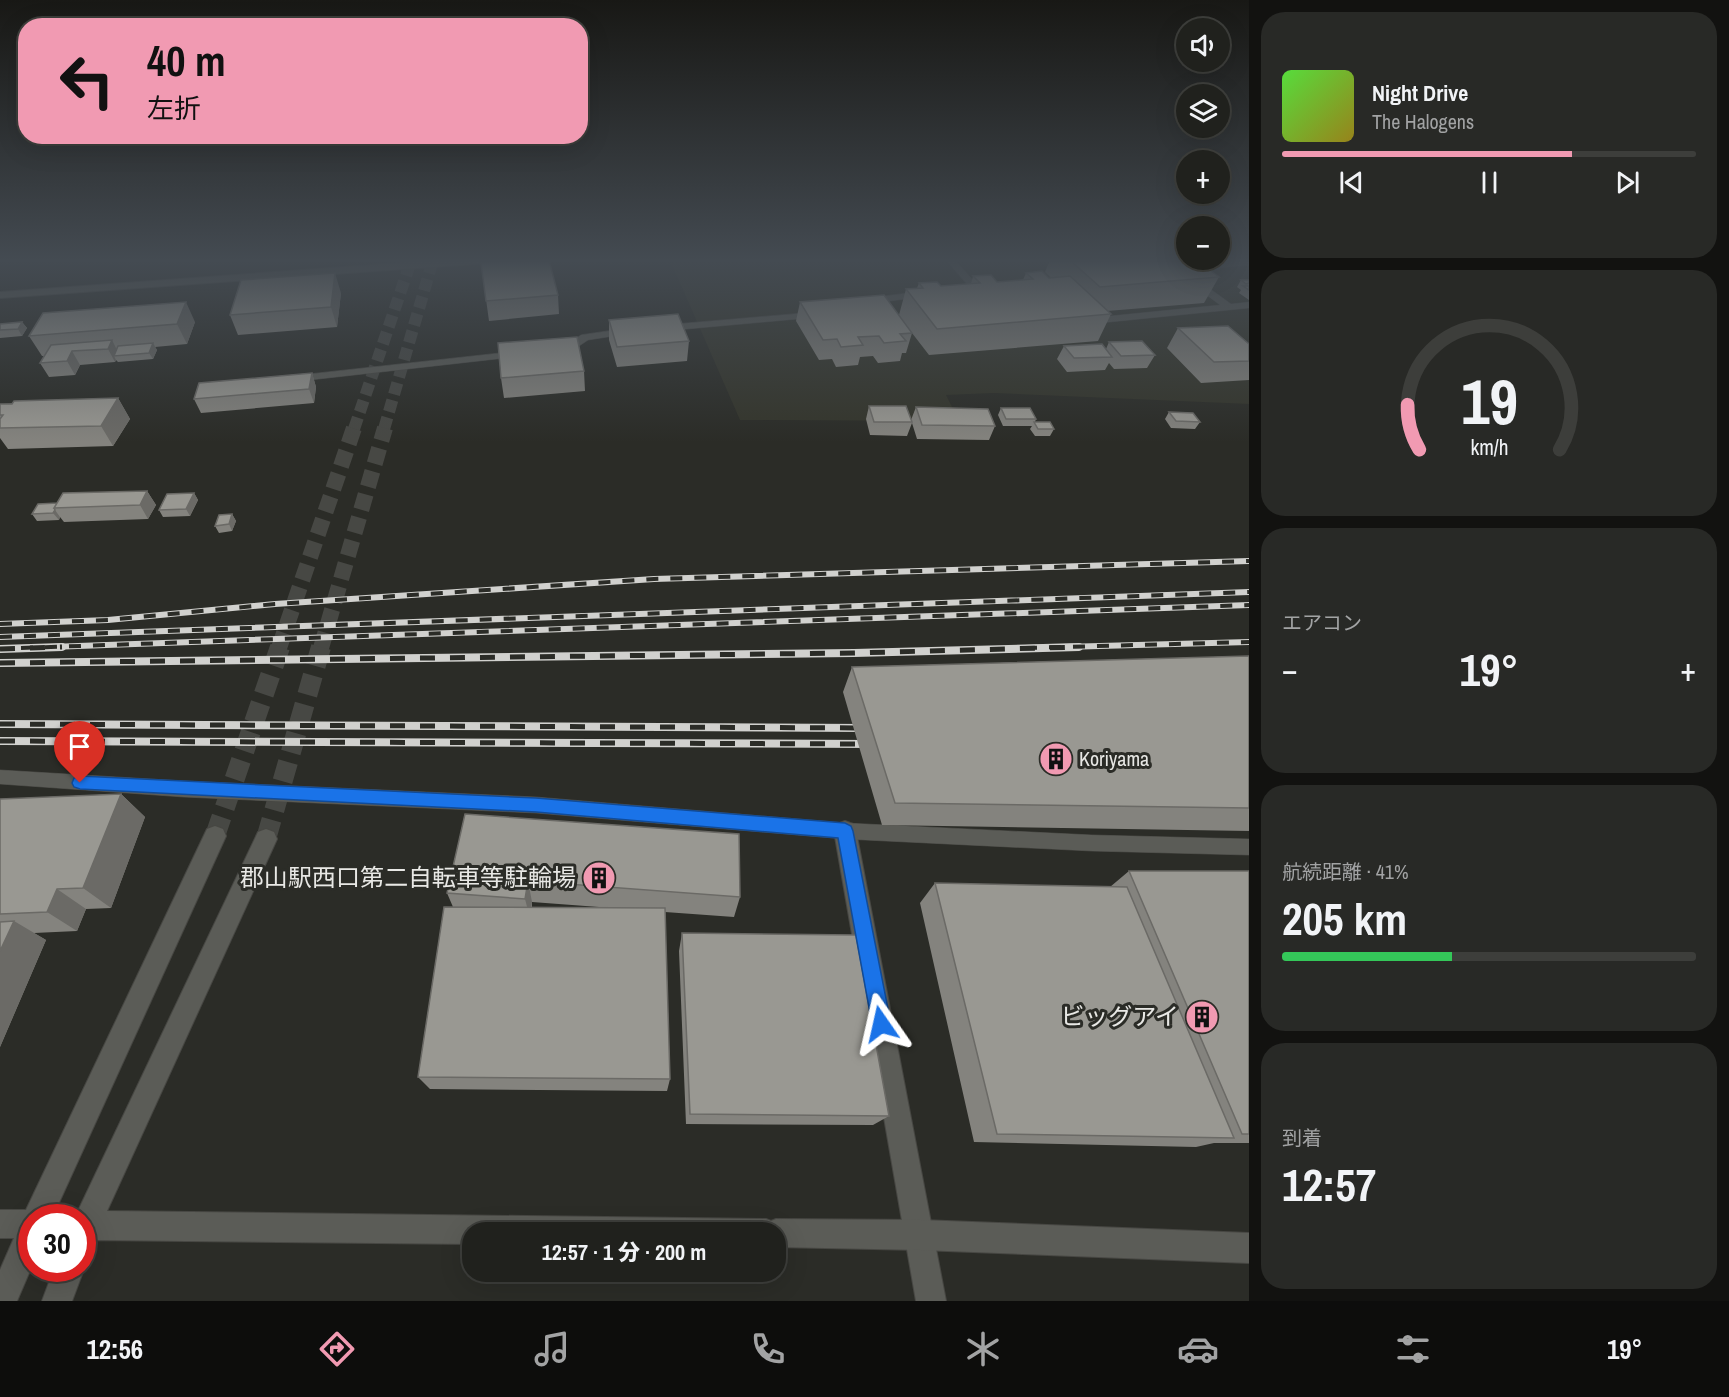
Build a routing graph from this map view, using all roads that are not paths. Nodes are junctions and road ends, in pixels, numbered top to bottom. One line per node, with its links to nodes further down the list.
1 (753, 321): 2 (lane)
2 (650, 330)
3 (639, 331): 4 (lane)
4 (548, 350)
5 (525, 353): 6 (lane)
6 (284, 380)
7 (0, 777): 8 (lane)
8 (845, 831): 11 (lane); 19 (street)
9 (215, 836): 12 (street)
10 (266, 839): 13 (street)
11 (1249, 847)
12 (44, 1204)
13 (95, 1204)
14 (0, 1224): 15 (street)
15 (18, 1224)
16 (96, 1228): 17 (street)
17 (462, 1231)
18 (786, 1233): 19 (street)
19 (921, 1235): 20 (street); 25 (street)
20 (1249, 1248)
21 (18, 1263): 23 (street)
22 (64, 1282): 24 (street)
23 (2, 1301)
24 (57, 1301)
25 (932, 1301)

